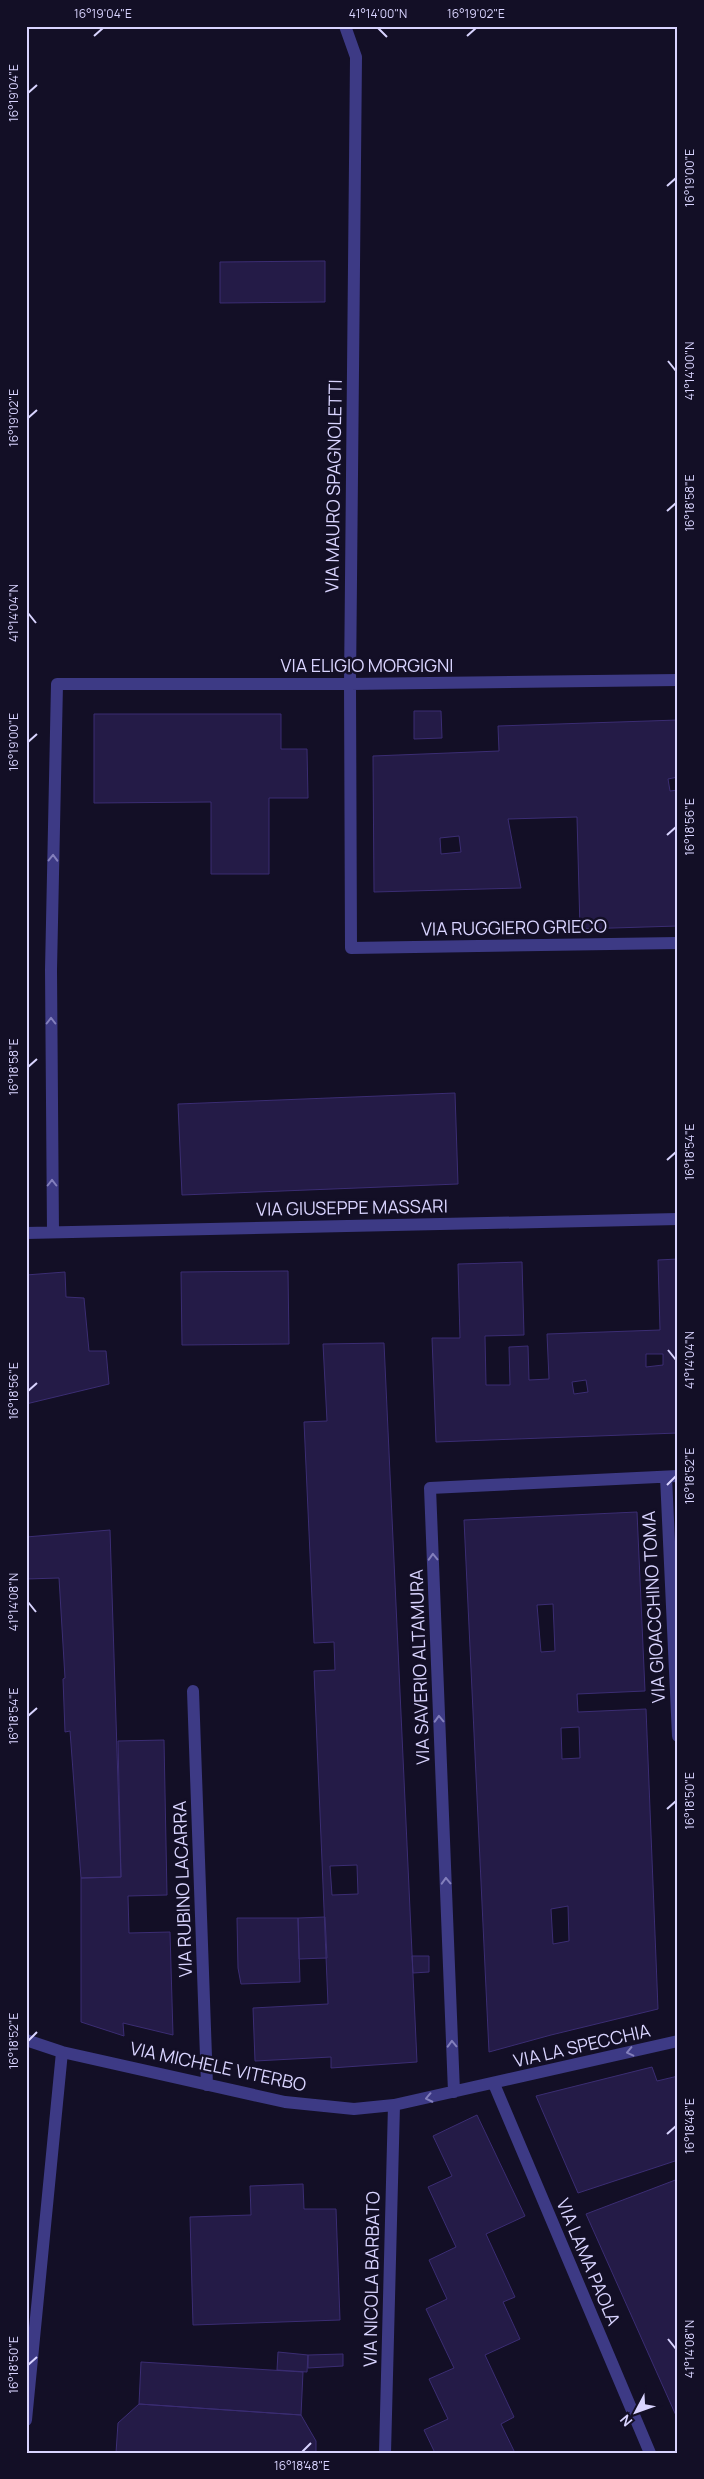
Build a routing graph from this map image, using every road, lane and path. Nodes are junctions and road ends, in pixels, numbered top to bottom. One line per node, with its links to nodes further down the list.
1 (346, 26): 3 (street, VIA MAURO SPAGNOLETTI)
2 (678, 680): 3 (street, VIA ELIGIO MORGIGNI)
3 (350, 684): 5 (street, VIA MAURO SPAGNOLETTI); 8 (street, VIA ELIGIO MORGIGNI, one-way to 3)
4 (678, 943): 5 (street, VIA RUGGIERO GRIECO)
5 (351, 948)
6 (678, 1219): 8 (street, VIA GIUSEPPE MASSARI)
7 (26, 1232): 8 (street, VIA GIUSEPPE MASSARI)
8 (53, 1232)
9 (672, 1477): 11 (street, VIA GIOACCHINO TOMA); 17 (street, VIA SAVERIO ALTAMURA, one-way to 9)
10 (193, 1691): 16 (street, VIA RUBINO LACARRA)
11 (678, 1736)
12 (26, 2040): 14 (street, VIA MICHELE VITERBO)
13 (678, 2041): 15 (street, VIA LA SPECCHIA, one-way to 15)
14 (62, 2052): 16 (street, VIA MICHELE VITERBO); 19 (street)
15 (494, 2084): 17 (street, VIA MICHELE VITERBO); 21 (street, VIA LAMA PAOLA)
16 (207, 2085): 18 (street, VIA MICHELE VITERBO)
17 (454, 2092): 18 (street, VIA MICHELE VITERBO, one-way to 18)
18 (394, 2106): 20 (street, VIA NICOLA BARBATO)
19 (26, 2420)
20 (386, 2453)
21 (650, 2453)

